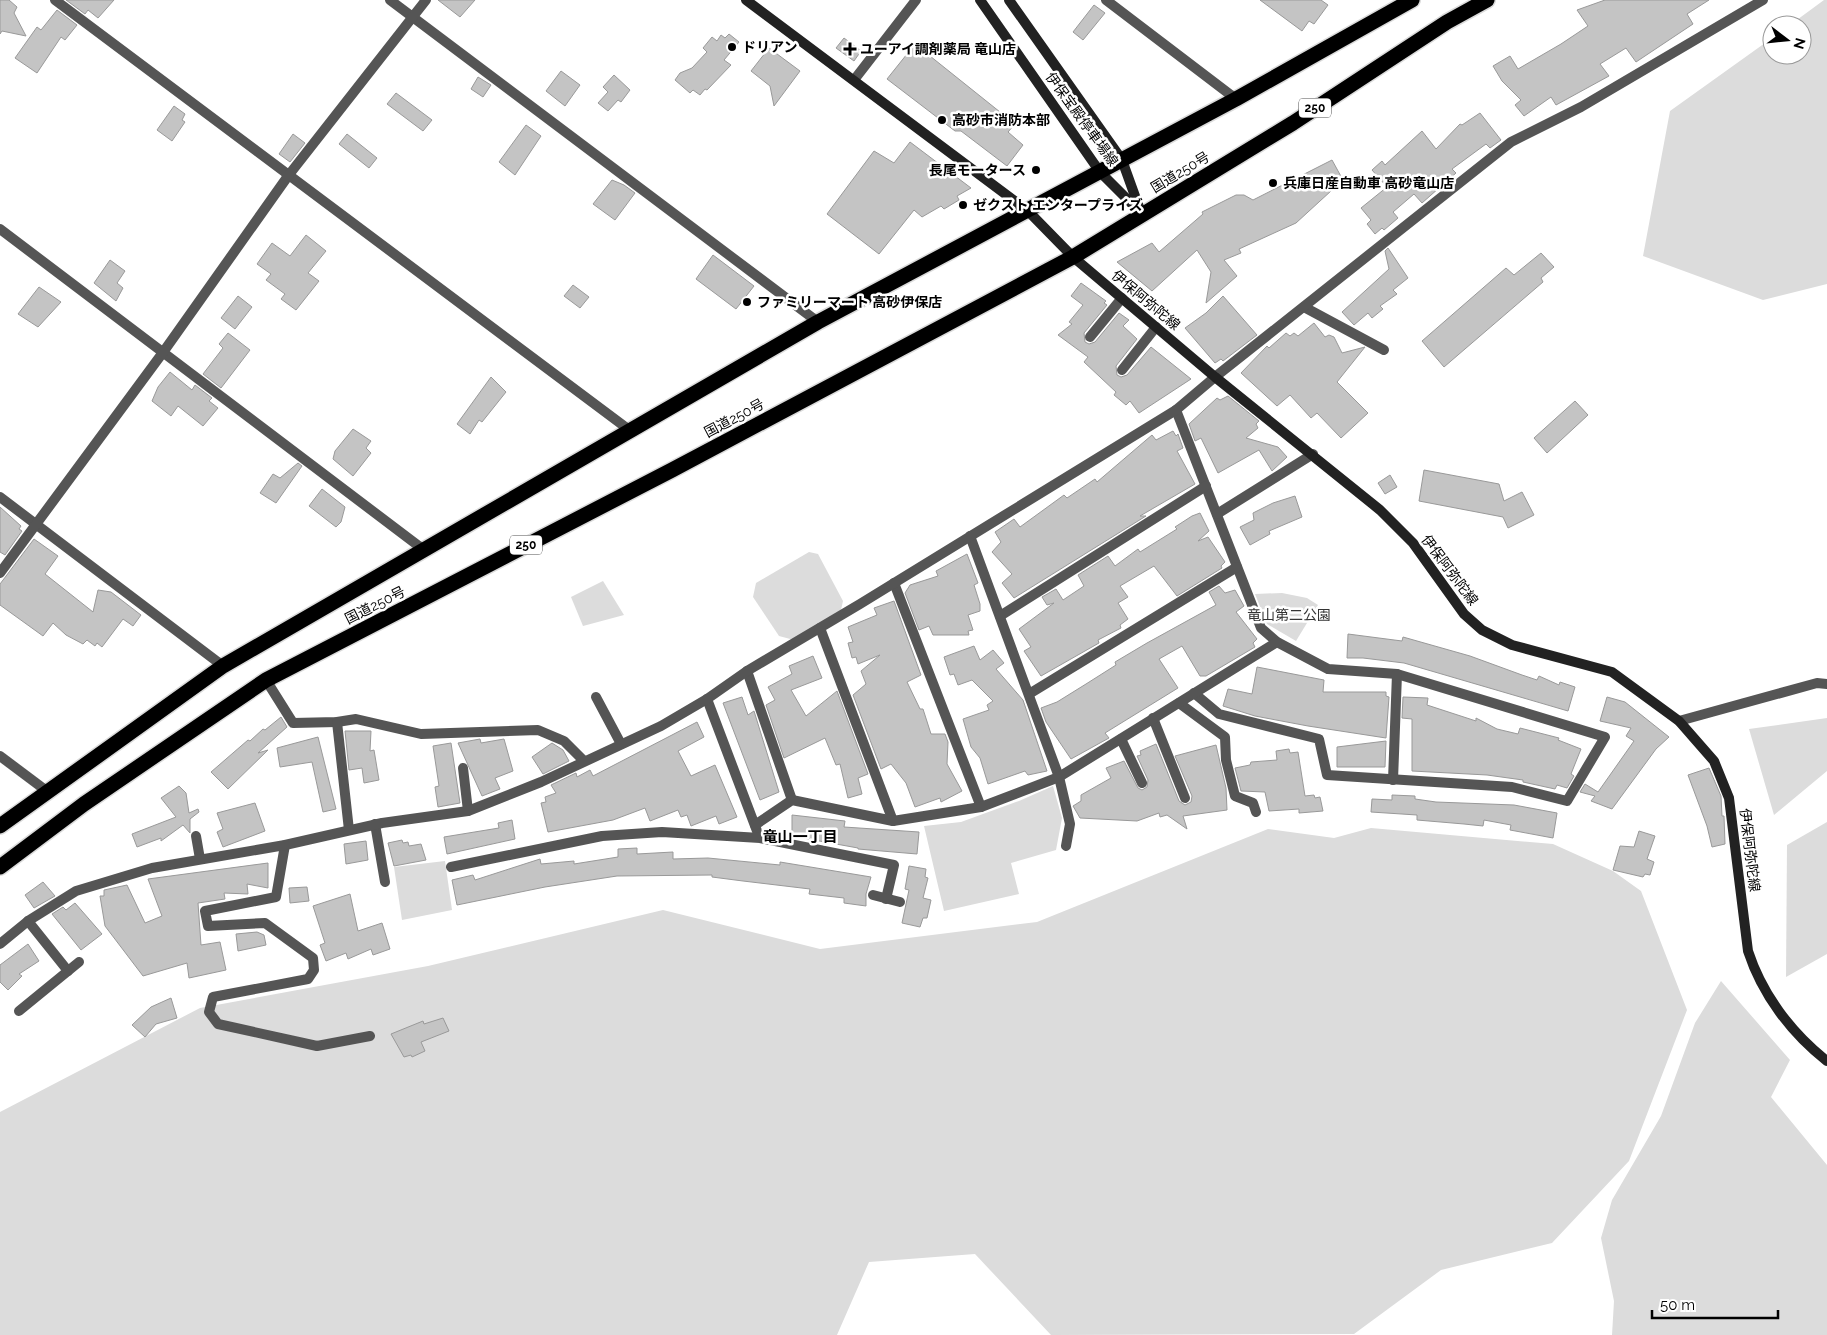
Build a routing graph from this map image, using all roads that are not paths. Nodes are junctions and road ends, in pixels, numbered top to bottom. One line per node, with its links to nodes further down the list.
1 (55, 0): 17 (street)
2 (390, 0): 12 (street)
3 (426, 0): 12 (street)
4 (746, 0): 13 (main road, 伊保阿弥陀線)
5 (916, 0): 13 (street)
6 (980, 0): 16 (main road, 伊保宝殿停車場線)
7 (1009, 0): 15 (main road, 伊保宝殿停車場線)
8 (1106, 0): 14 (street)
9 (1412, 0): 14 (highway, 国道250号)
10 (1487, 0): 19 (highway, 国道250号 / 250)
11 (1762, 0): 23 (street)
12 (414, 18): 17 (street); 24 (street)
13 (854, 80): 18 (main road, 伊保阿弥陀線)
14 (1236, 99): 15 (highway, 国道250号)
15 (1122, 160): 16 (highway, 国道250号); 19 (main road, 伊保宝殿停車場線)
16 (1100, 172): 18 (highway, 国道250号); 19 (main road, 伊保宝殿停車場線)
17 (288, 176): 28 (street); 32 (street)
18 (1028, 211): 21 (main road, 伊保阿弥陀線); 24 (highway, 国道250号)
19 (1142, 214): 21 (highway, 国道250号 / 250)
20 (0, 229): 28 (street)
21 (1073, 257): 22 (main road, 伊保阿弥陀線); 49 (highway, 国道250号 / 250)
22 (1122, 298): 25 (main road, 伊保阿弥陀線); 26 (street)
23 (1304, 307): 27 (street); 30 (street)
24 (818, 322): 32 (highway, 国道250号)
25 (1156, 327): 29 (street); 30 (main road, 伊保阿弥陀線)
26 (1090, 337)
27 (1384, 350)
28 (164, 351): 37 (street); 39 (street)
29 (1122, 370)
30 (1215, 377): 31 (street); 33 (main road, 伊保阿弥陀線)
31 (1176, 410): 34 (street); 38 (street)
32 (632, 432): 39 (highway, 国道250号)
33 (1313, 454): 36 (street); 57 (main road, 伊保阿弥陀線)
34 (1206, 486): 36 (street); 43 (street)
35 (0, 497): 37 (street)
36 (1217, 514): 40 (street)
37 (35, 523): 41 (street); 46 (street)
38 (970, 536): 42 (street); 43 (street)
39 (424, 550): 46 (highway, 国道250号)
40 (1237, 567): 45 (street); 52 (street)
41 (0, 573)
42 (894, 583): 44 (street); 70 (street)
43 (1000, 616): 52 (street)
44 (820, 628): 47 (street); 73 (street)
45 (1277, 642): 48 (street); 51 (street)
46 (223, 666): 67 (highway, 国道250号)
47 (747, 671): 54 (street); 69 (street)
48 (1397, 674): 65 (street); 65 (street)
49 (266, 680): 58 (street); 83 (highway, 国道250号 / 250)
50 (1827, 684): 57 (street)
51 (1194, 693): 55 (street); 65 (street)
52 (1029, 694): 64 (street)
53 (596, 697): 60 (street)
54 (707, 699): 60 (street); 75 (street)
55 (1179, 702): 56 (street); 72 (street)
56 (1153, 718): 59 (street); 68 (street)
57 (1679, 721): 95 (main road, 伊保阿弥陀線)
58 (337, 722): 62 (street); 77 (street)
59 (1121, 739): 64 (street); 66 (street)
60 (621, 744): 62 (street)
61 (0, 756): 67 (street)
62 (584, 761): 71 (street)
63 (463, 768): 71 (street)
64 (1059, 777): 70 (street); 81 (street)
65 (1393, 780)
66 (1142, 783)
67 (48, 792): 76 (highway, 国道250号)
68 (1185, 798)
69 (792, 800): 73 (street); 75 (street)
70 (981, 808): 73 (street)
71 (468, 811): 74 (street)
72 (1256, 812)
73 (893, 821)
74 (375, 824): 77 (street); 85 (street)
75 (755, 825): 79 (street)
76 (0, 826)
77 (349, 830): 80 (street)
78 (196, 836): 82 (street)
79 (760, 838): 84 (street); 87 (street)
80 (285, 845): 82 (street); 94 (street)
81 (1066, 846)
82 (200, 860): 89 (street)
83 (0, 867)
84 (451, 867)
85 (385, 882)
86 (873, 895): 87 (street)
87 (886, 899): 88 (street)
88 (900, 902)
89 (28, 921): 90 (street); 92 (street)
90 (0, 944)
91 (79, 962): 92 (street)
92 (68, 971): 93 (street)
93 (19, 1012)
94 (370, 1036)
95 (1827, 1061)

